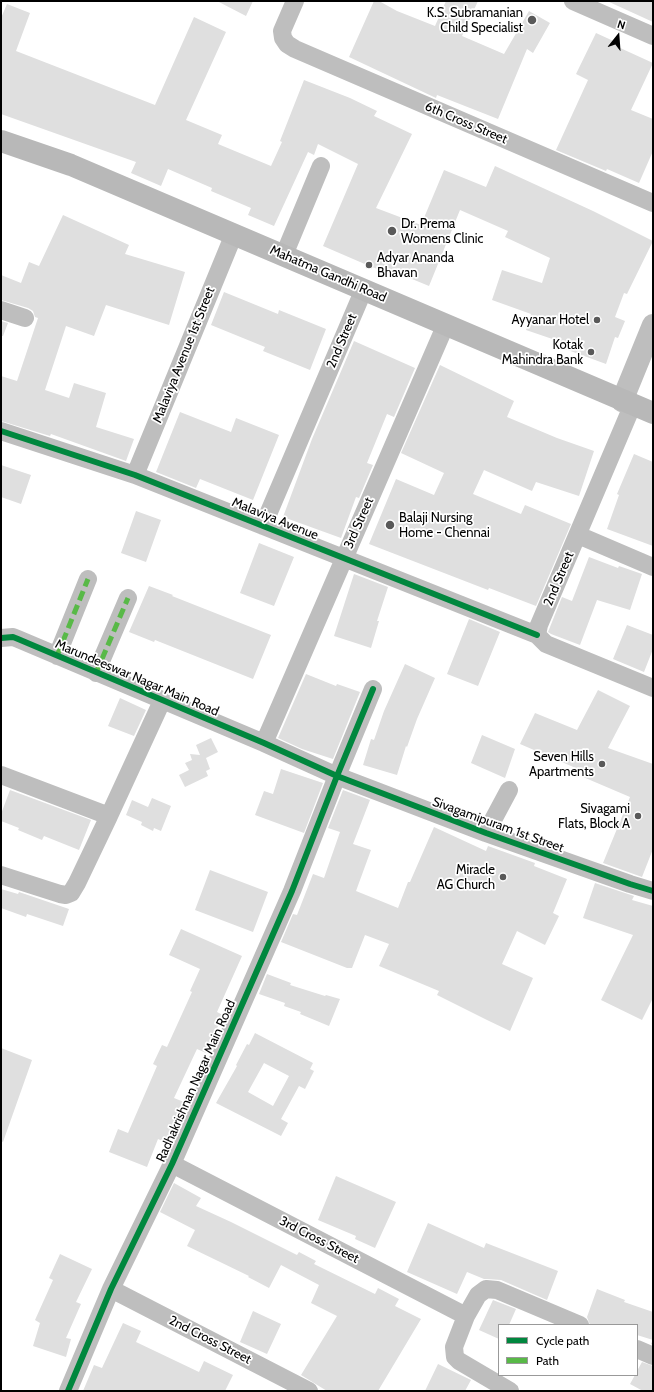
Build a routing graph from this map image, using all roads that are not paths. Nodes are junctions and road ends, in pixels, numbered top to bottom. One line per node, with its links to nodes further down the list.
1 (296, 1): 6 (street, 6th Cross Street)
2 (573, 1): 3 (street)
3 (653, 36)
4 (1, 141): 7 (main road, Mahatma Gandhi Road)
5 (321, 166): 8 (street)
6 (653, 203)
7 (234, 234): 8 (main road, Mahatma Gandhi Road); 17 (street, Malaviya Avenue 1st Street)
8 (284, 255): 9 (main road, Mahatma Gandhi Road)
9 (364, 289): 12 (main road, Mahatma Gandhi Road); 18 (street, 2nd Street)
10 (1, 310): 11 (street)
11 (25, 318)
12 (446, 324): 14 (main road, Mahatma Gandhi Road); 20 (street, 3rd Street)
13 (653, 326): 14 (street)
14 (628, 403): 15 (main road, Mahatma Gandhi Road); 19 (street, 2nd Street)
15 (653, 413)
16 (1, 431): 17 (street, Malaviya Avenue)
17 (135, 475): 18 (street, Malaviya Avenue)
18 (263, 526): 20 (street, Malaviya Avenue)
19 (578, 535): 21 (street); 24 (street, 2nd Street)
20 (344, 558): 24 (street, Malaviya Avenue); 31 (street, 3rd Street)
21 (653, 566)
22 (88, 579): 26 (street)
23 (128, 598): 27 (street)
24 (537, 635): 28 (street)
25 (1, 638): 26 (street, Marundeeswar Nagar Main Road)
26 (57, 656): 27 (street, Marundeeswar Nagar Main Road)
27 (96, 673): 30 (street, Marundeeswar Nagar Main Road)
28 (653, 688)
29 (373, 689): 33 (street, Radhakrishnan Nagar Main Road)
30 (162, 701): 31 (street, Marundeeswar Nagar Main Road); 35 (street)
31 (264, 743): 33 (street, Marundeeswar Nagar Main Road)
32 (1, 775): 35 (street)
33 (337, 776): 36 (street, Sivagamipuram 1st Street); 39 (street, Radhakrishnan Nagar Main Road)
34 (509, 790): 36 (street)
35 (109, 816): 37 (street)
36 (486, 833): 38 (street, Sivagamipuram 1st Street)
37 (1, 875)
38 (653, 891)
39 (172, 1164): 40 (street, Radhakrishnan Nagar Main Road); 41 (street, 3rd Cross Street)
40 (111, 1289): 45 (street, Radhakrishnan Nagar Main Road); 46 (street, 2nd Cross Street)
41 (466, 1316): 42 (street); 47 (street)
42 (578, 1324)
43 (638, 1349): 44 (street)
44 (653, 1356)
45 (68, 1391)
46 (309, 1391)
47 (510, 1391)

